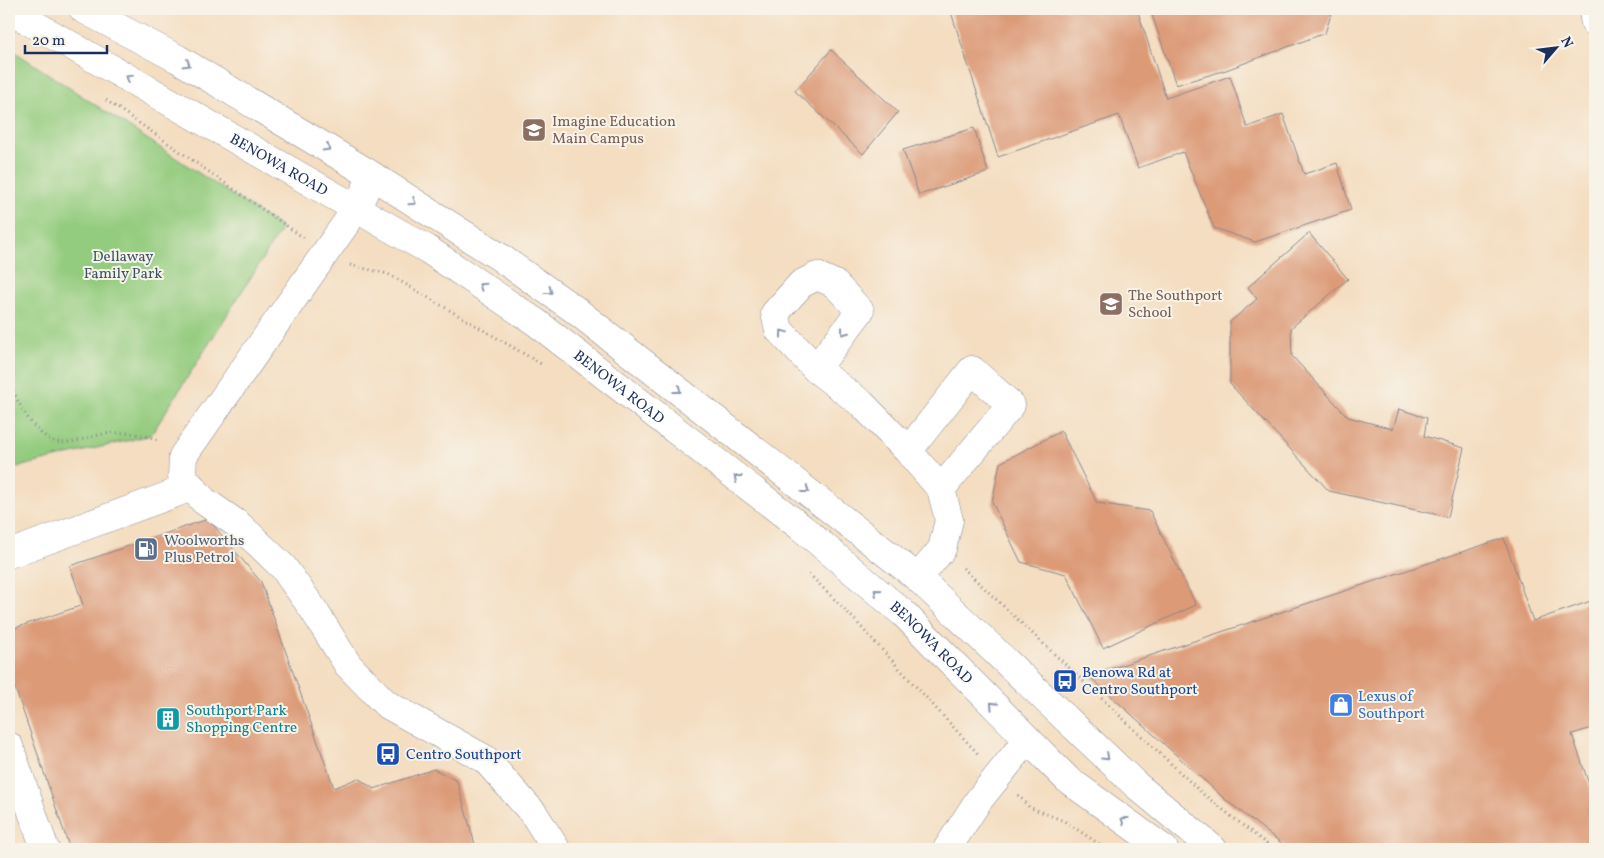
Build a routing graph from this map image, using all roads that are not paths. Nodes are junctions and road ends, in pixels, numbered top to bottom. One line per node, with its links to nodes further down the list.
1 (82, 9): 3 (main road, one-way to 3)
2 (9, 10): 4 (main road, BENOWA ROAD, one-way to 2)
3 (372, 176): 4 (main road); 10 (main road, one-way to 10)
4 (356, 208): 7 (main road); 11 (main road, BENOWA ROAD, one-way to 4)
5 (816, 369): 6 (main road)
6 (908, 451): 8 (main road); 8 (main road)
7 (192, 487): 9 (main road); 14 (main road)
8 (941, 489): 10 (main road)
9 (9, 554)
10 (918, 578): 17 (main road, one-way to 17)
11 (1027, 740): 15 (main road); 16 (main road, BENOWA ROAD, one-way to 11)
12 (9, 746): 13 (main road)
13 (45, 849)
14 (556, 849)
15 (947, 849)
16 (1164, 849)
17 (1213, 849)

